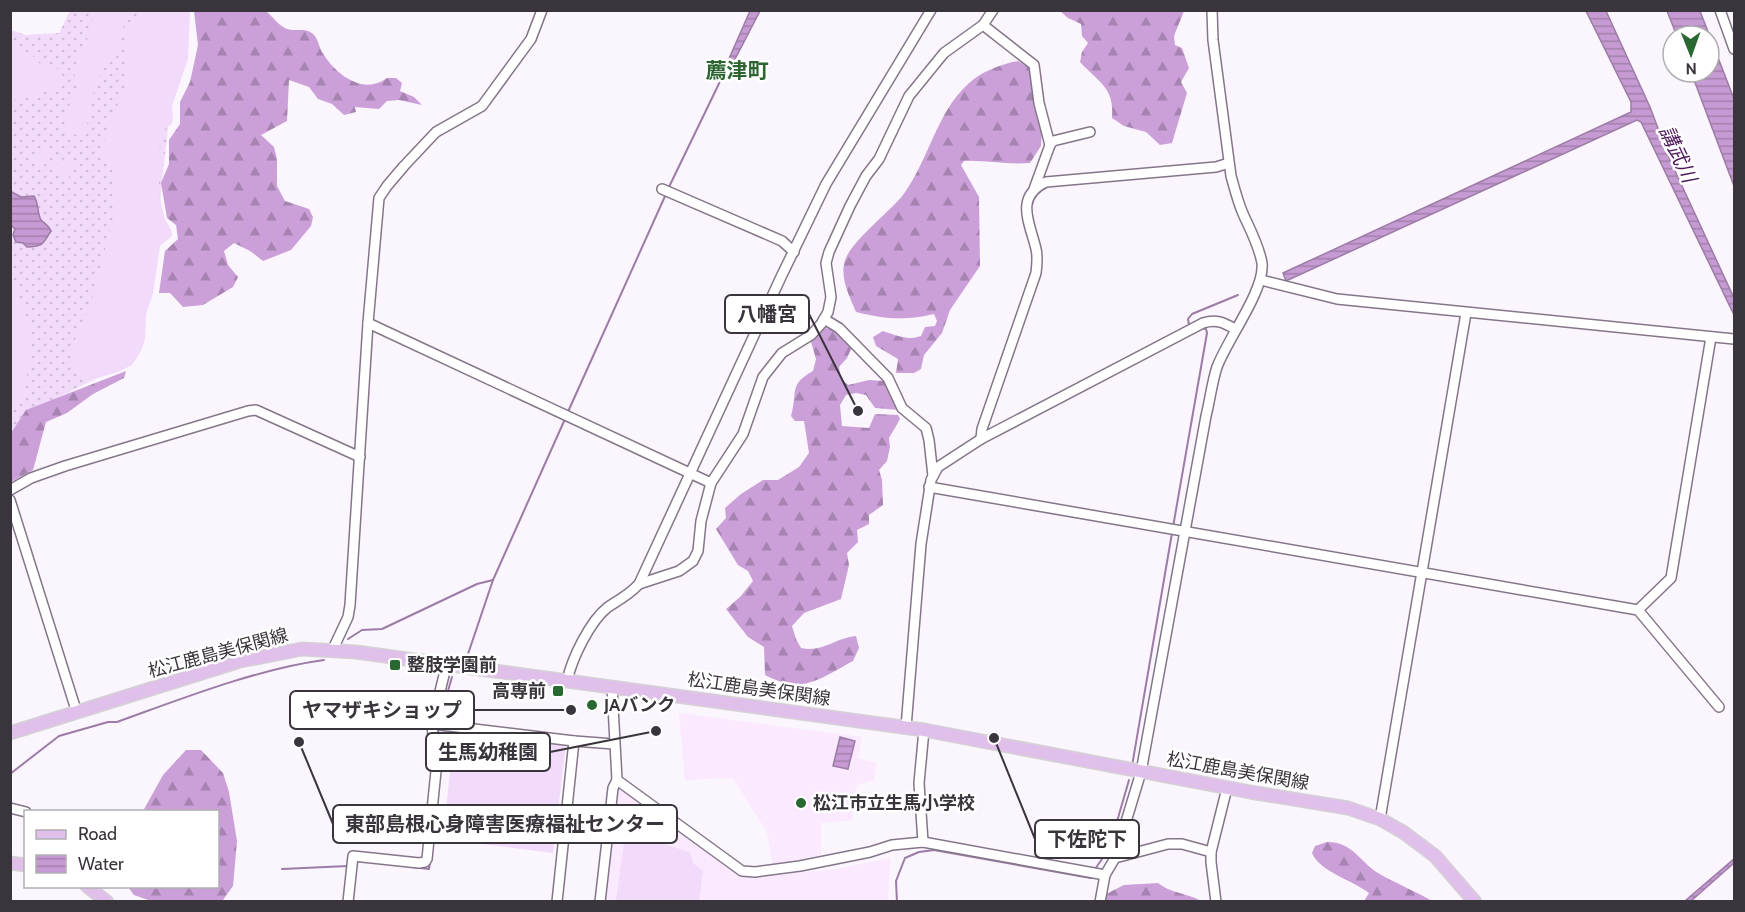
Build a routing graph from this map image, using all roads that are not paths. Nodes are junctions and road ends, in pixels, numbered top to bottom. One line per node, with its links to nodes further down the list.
1 (542, 10): 17 (street)
2 (931, 10): 13 (street)
3 (993, 10): 6 (street)
4 (1212, 10): 10 (street)
5 (1720, 10): 7 (street)
6 (983, 25): 9 (street); 16 (street)
7 (1734, 49)
8 (1090, 132): 9 (street)
9 (1050, 144): 12 (street)
10 (1229, 163): 12 (street); 14 (street)
11 (662, 189): 13 (street)
12 (1034, 189): 21 (street)
13 (794, 252): 23 (street)
14 (1261, 280): 15 (street); 18 (street)
15 (1466, 313): 19 (street); 30 (street)
16 (824, 319): 24 (street); 25 (street)
17 (368, 323): 22 (street); 23 (street)
18 (1235, 329): 21 (street); 29 (street)
19 (1711, 338): 20 (street); 32 (street)
20 (1734, 339)
21 (981, 439): 24 (street)
22 (360, 457): 27 (street); 33 (street)
23 (691, 472): 25 (street); 31 (street)
24 (933, 476): 26 (street)
25 (711, 483): 31 (street)
26 (929, 487): 29 (street); 40 (street)
27 (10, 490)
28 (10, 500): 38 (street)
29 (1186, 531): 30 (street); 45 (street)
30 (1421, 572): 32 (street); 48 (street)
31 (639, 585): 35 (street)
32 (1638, 610): 37 (street)
33 (333, 649): 34 (main road, 松江鹿島美保関線); 38 (main road, 松江鹿島美保関線)
34 (447, 663): 35 (main road, 松江鹿島美保関線); 39 (street)
35 (567, 681): 36 (main road, 松江鹿島美保関線)
36 (612, 687): 40 (main road, 松江鹿島美保関線); 44 (street)
37 (1719, 707)
38 (76, 713): 42 (main road, 松江鹿島美保関線)
39 (436, 724): 43 (street); 55 (street)
40 (906, 727): 41 (main road, 松江鹿島美保関線)
41 (924, 730): 45 (main road, 松江鹿島美保関線); 49 (street)
42 (10, 733)
43 (574, 741): 44 (street); 56 (street)
44 (614, 744): 46 (street)
45 (1141, 772): 47 (main road, 松江鹿島美保関線); 51 (street)
46 (617, 780): 49 (street); 57 (street)
47 (1227, 788): 48 (main road, 松江鹿島美保関線); 50 (street)
48 (1380, 819): 60 (main road, 松江鹿島美保関線)
49 (923, 842): 52 (street)
50 (1211, 852): 51 (street); 59 (street)
51 (1115, 858): 52 (street)
52 (1105, 875): 58 (street)
53 (89, 888): 54 (main road)
54 (102, 900)
55 (348, 902)
56 (557, 902)
57 (600, 902)
58 (1100, 902)
59 (1216, 902)
60 (1475, 902)

